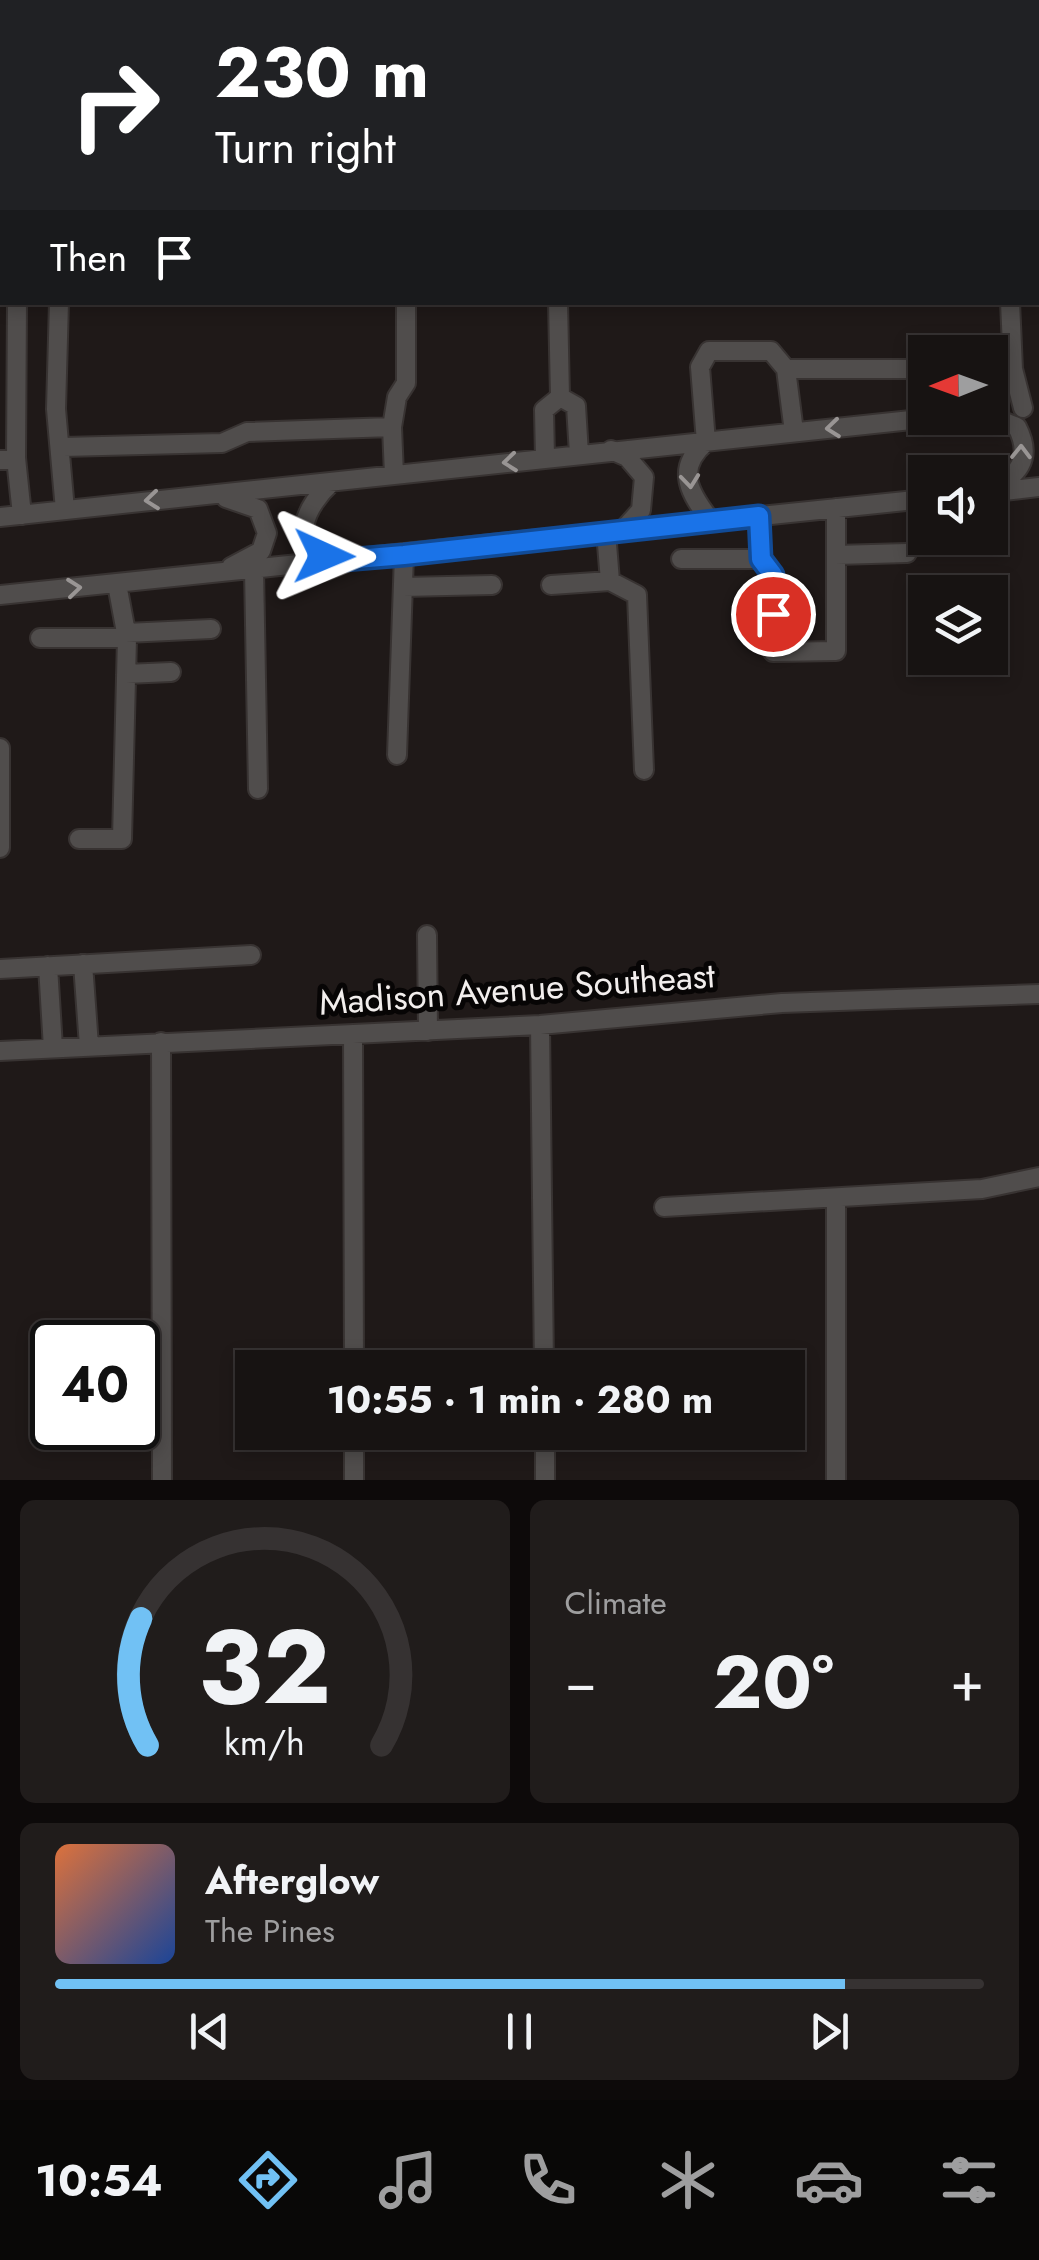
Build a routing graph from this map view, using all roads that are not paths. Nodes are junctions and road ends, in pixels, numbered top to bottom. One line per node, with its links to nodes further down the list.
1 (18, 305): 21 (street)
2 (58, 305): 17 (street)
3 (406, 305): 14 (street)
4 (558, 305): 10 (street)
5 (1010, 305): 9 (street)
6 (786, 369): 7 (street); 15 (street); 16 (street)
7 (908, 369)
8 (1008, 369): 9 (street)
9 (1013, 369): 11 (street)
10 (560, 397): 19 (street); 20 (street)
11 (1031, 407)
12 (908, 420): 15 (street, one-way to 15)
13 (1008, 422): 23 (street, one-way to 13)
14 (392, 427): 17 (street); 22 (street)
15 (794, 432): 16 (street)
16 (706, 442): 18 (street); 34 (street, one-way to 34)
17 (62, 448): 30 (street)
18 (611, 450): 19 (street); 35 (street)
19 (580, 454): 20 (street)
20 (545, 458): 22 (street, one-way to 22)
21 (8, 459): 31 (street)
22 (394, 475): 24 (street)
23 (1008, 480)
24 (332, 482): 27 (street); 41 (street)
25 (1039, 487): 26 (street)
26 (1008, 490)
27 (206, 494): 30 (street, one-way to 30); 43 (street)
28 (908, 501): 29 (street)
29 (836, 508): 32 (street); 37 (street)
30 (65, 510): 31 (street)
31 (22, 515): 33 (street)
32 (759, 516): 34 (street); 40 (street)
33 (0, 517)
34 (711, 521): 35 (street)
35 (615, 531): 38 (street); 44 (street)
36 (907, 553): 37 (street)
37 (836, 554): 40 (street)
38 (404, 555): 41 (street); 48 (street)
39 (681, 559): 40 (street)
40 (761, 559)
41 (344, 560): 42 (street)
42 (254, 570): 43 (street); 58 (street)
43 (216, 574): 45 (street)
44 (610, 581): 47 (street); 57 (street)
45 (117, 584): 49 (street, one-way to 45); 51 (street)
46 (492, 585): 48 (street)
47 (550, 585)
48 (402, 587): 56 (street)
49 (0, 595)
50 (211, 629): 51 (street)
51 (126, 635): 52 (street); 54 (street)
52 (40, 638)
53 (171, 672): 54 (street)
54 (126, 674): 59 (street)
55 (0, 748): 60 (street)
56 (397, 755)
57 (644, 770)
58 (258, 788)
59 (79, 839)
60 (0, 848)
61 (427, 935): 68 (street)
62 (251, 956): 63 (street)
63 (83, 964): 64 (street); 71 (street)
64 (48, 966): 65 (street); 72 (street)
65 (0, 969)
66 (1039, 994): 67 (street, Madison Avenue Southeast)
67 (540, 1025): 68 (street, Madison Avenue Southeast); 78 (street)
68 (428, 1030): 69 (street, Madison Avenue Southeast)
69 (353, 1034): 70 (street, Madison Avenue Southeast); 77 (street)
70 (162, 1042): 71 (street, Madison Avenue Southeast); 81 (street)
71 (89, 1046): 72 (street, Madison Avenue Southeast)
72 (52, 1048): 73 (street, Madison Avenue Southeast)
73 (0, 1051)
74 (1039, 1177): 75 (street)
75 (836, 1198): 76 (street); 84 (street)
76 (664, 1207)
77 (354, 1350)
78 (544, 1350)
79 (354, 1450): 82 (street)
80 (545, 1450): 83 (street)
81 (162, 1480)
82 (354, 1480)
83 (545, 1480)
84 (836, 1480)

